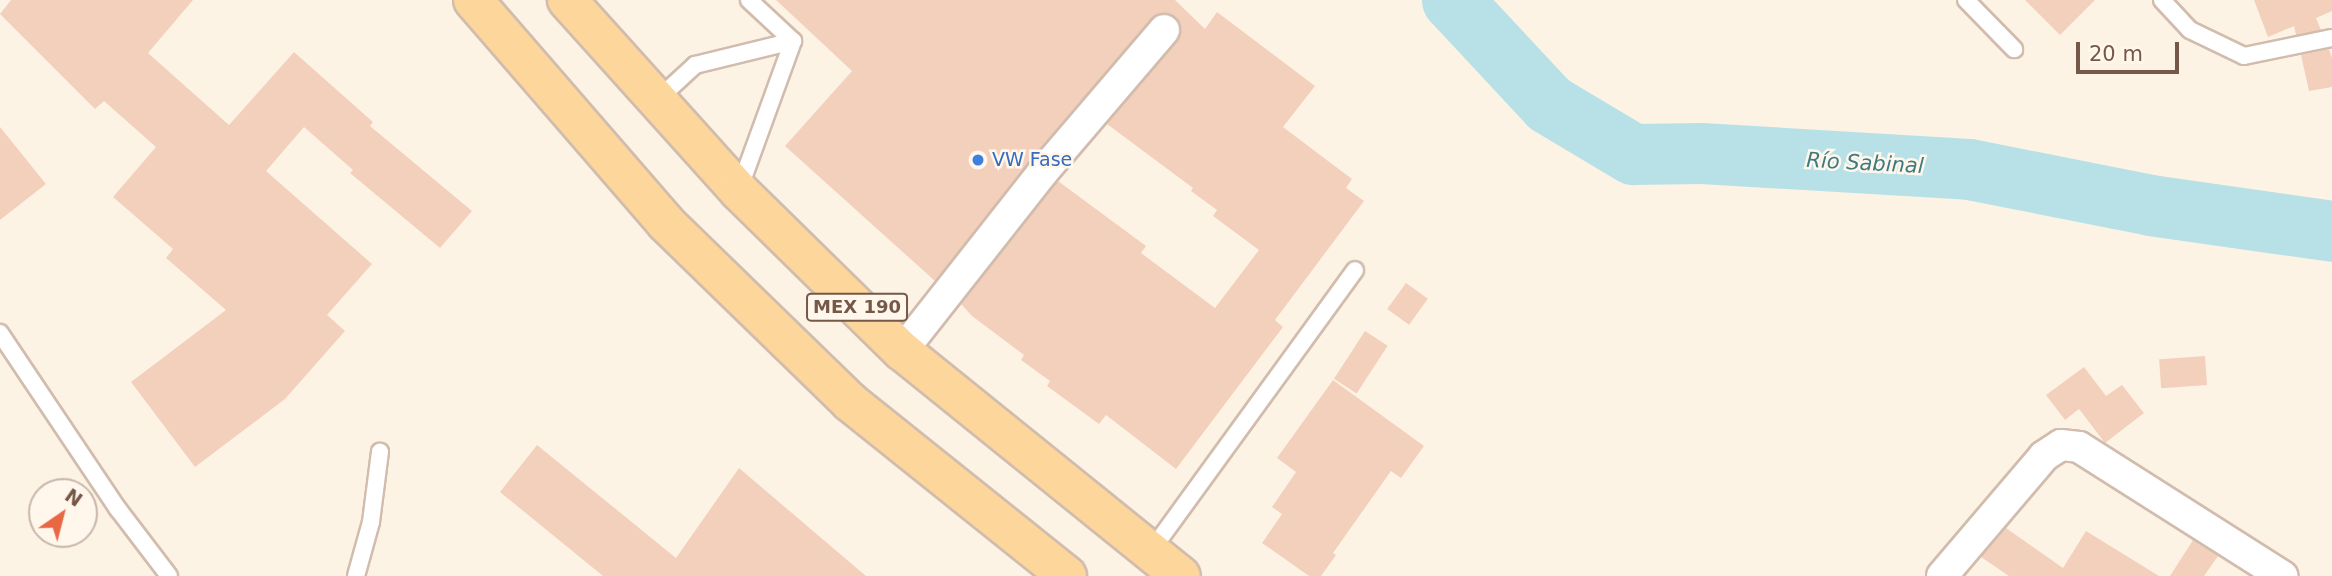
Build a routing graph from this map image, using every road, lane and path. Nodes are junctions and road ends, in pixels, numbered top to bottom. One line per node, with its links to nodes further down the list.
1 (473, 0): 19 (main road, MEX 190)
2 (749, 0): 8 (lane)
3 (1966, 0): 9 (lane)
4 (2162, 0): 7 (lane)
5 (576, 4): 10 (main road, MEX 190)
6 (1164, 30): 14 (street)
7 (2332, 38)
8 (793, 41): 10 (lane); 11 (lane)
9 (2014, 49)
10 (656, 100): 11 (main road, MEX 190)
11 (739, 191): 14 (main road, MEX 190)
12 (1355, 270): 16 (lane)
13 (0, 333): 17 (lane)
14 (902, 351): 16 (main road, MEX 190)
15 (380, 452): 18 (lane)
16 (1151, 551): 20 (main road, MEX 190)
17 (169, 576)
18 (356, 576)
19 (1067, 576)
20 (1181, 576)
21 (1942, 576): 22 (street)
22 (2282, 576)

